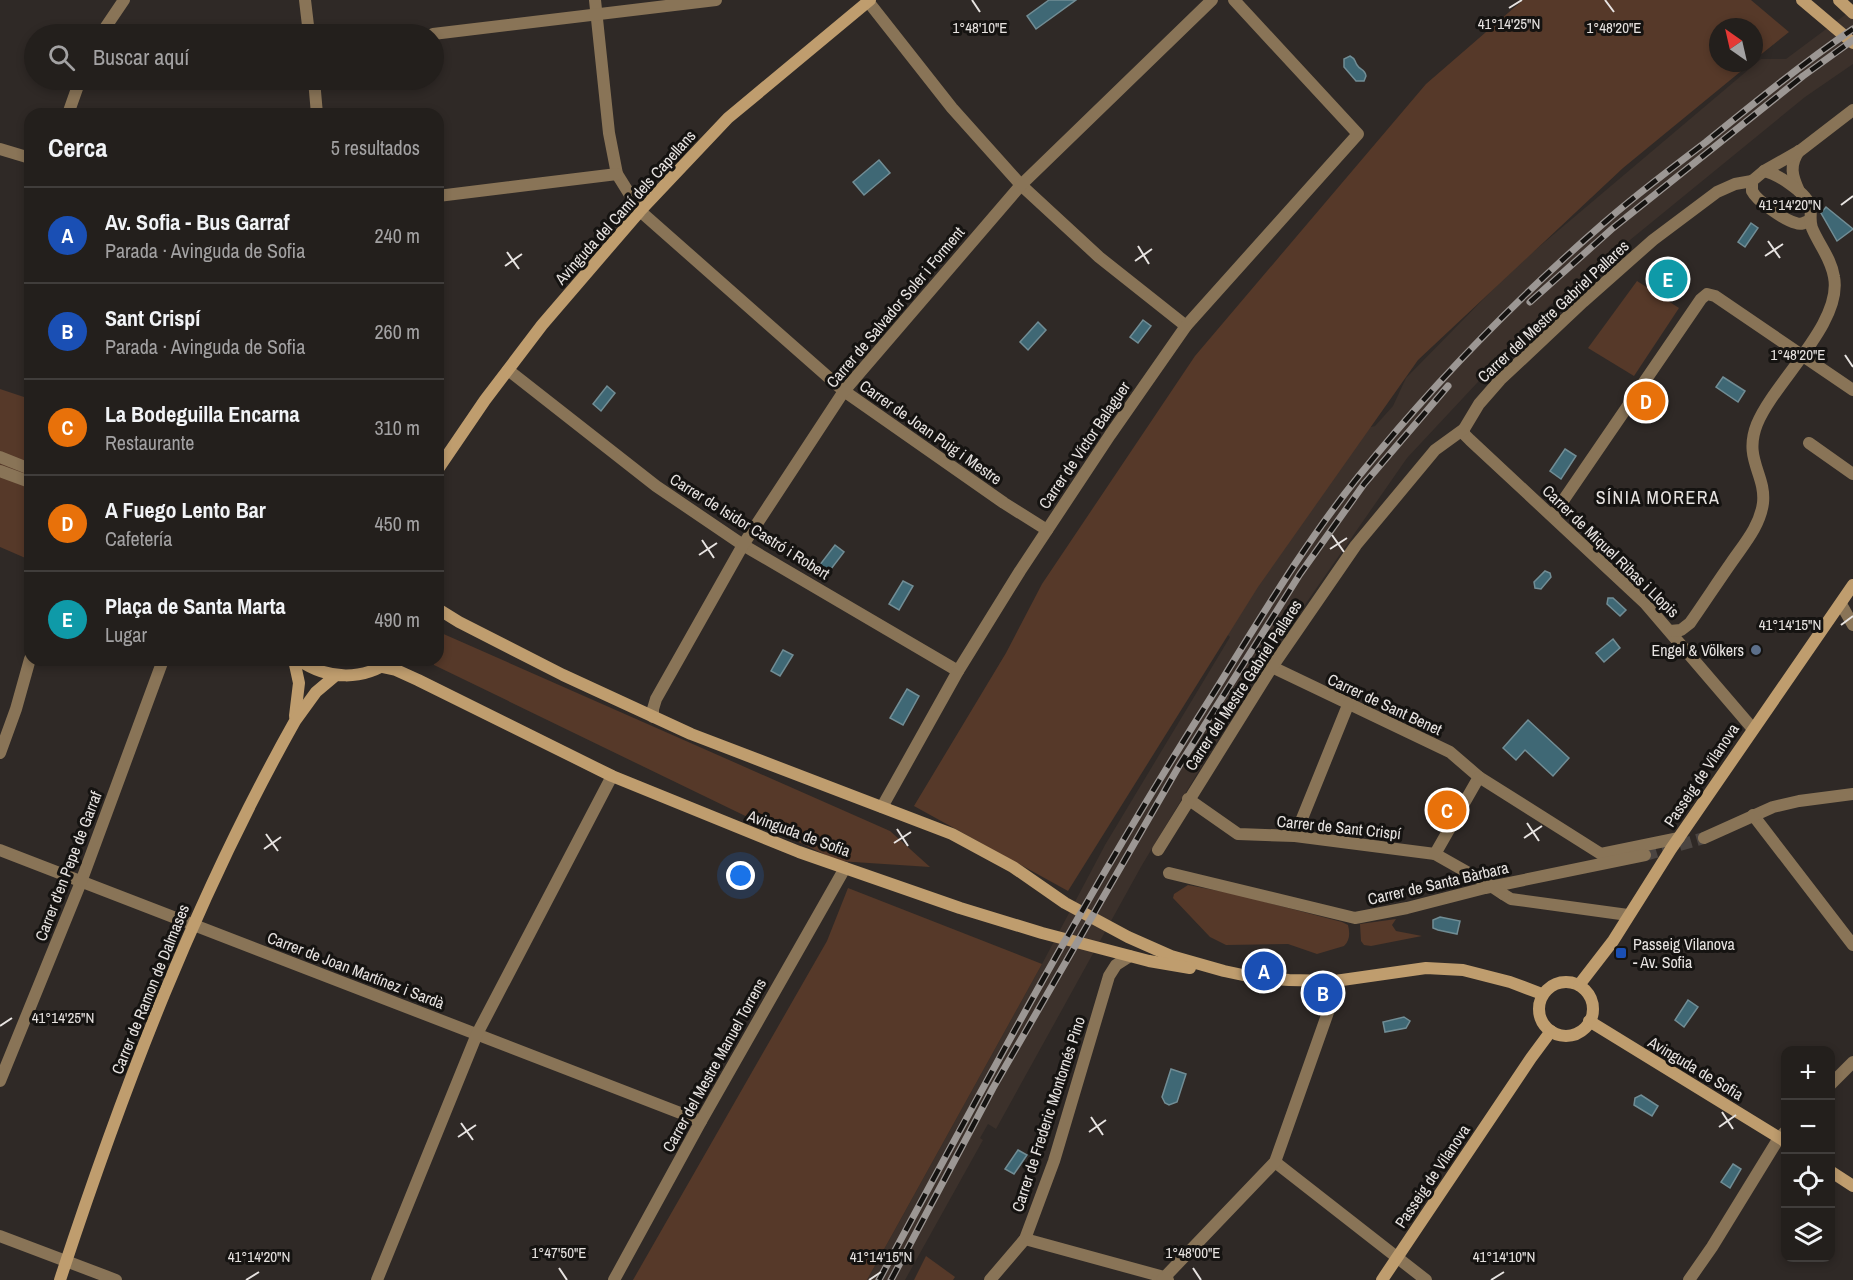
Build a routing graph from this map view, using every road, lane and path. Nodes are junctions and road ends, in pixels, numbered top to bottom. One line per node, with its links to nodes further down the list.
1 (124, 0): 12 (street)
2 (305, 0): 13 (street)
3 (595, 0): 11 (street)
4 (716, 0): 11 (street)
5 (868, 0): 27 (street); 30 (street, Avinguda del Camí dels Capellans)
6 (1212, 0): 27 (street, Carrer de Salvador Soler i Forment)
7 (1234, 0): 32 (street, Carrer de Víctor Balaguer)
8 (1802, 0): 15 (street)
9 (1839, 0): 10 (street)
10 (1853, 13)
11 (596, 16): 14 (street); 25 (street)
12 (108, 24)
13 (308, 24)
14 (444, 33)
15 (1853, 44)
16 (76, 90): 18 (street)
17 (315, 90): 19 (street)
18 (70, 108)
19 (316, 108)
20 (1853, 110): 22 (street)
21 (0, 149): 23 (street)
22 (1801, 150): 24 (street); 28 (street)
23 (24, 156)
24 (1764, 171): 26 (street); 28 (street)
25 (617, 174): 29 (street); 30 (street, Carrer de Joan Puig i Mestre)
26 (1752, 181): 31 (street); 37 (street, Carrer del Mestre Gabriel Pallares)
27 (1021, 185): 32 (street); 36 (street, Carrer de Salvador Soler i Forment)
28 (1799, 192): 31 (street)
29 (444, 195)
30 (640, 211): 34 (street, Avinguda del Camí dels Capellans); 36 (street, Carrer de Joan Puig i Mestre)
31 (1810, 220): 33 (street)
32 (1186, 326): 46 (street, Carrer de Víctor Balaguer)
33 (1802, 355): 35 (street); 45 (street); 52 (street)
34 (508, 370): 40 (street, Avinguda del Camí dels Capellans); 47 (street, Carrer de Isidor Castró i Robert)
35 (1853, 390)
36 (844, 391): 46 (street, Carrer de Joan Puig i Mestre); 47 (street, Carrer de Salvador Soler i Forment)
37 (1464, 429): 45 (street, Carrer de Miquel Ribas i Llopis); 59 (street, Carrer del Mestre Gabriel Pallares)
38 (1809, 443): 43 (street)
39 (0, 457): 41 (street)
40 (444, 460)
41 (24, 467)
42 (0, 471): 44 (street)
43 (1853, 474)
44 (24, 480)
45 (1554, 518): 52 (street, Carrer de Miquel Ribas i Llopis)
46 (1047, 530): 60 (street, Carrer de Víctor Balaguer)
47 (743, 545): 60 (street, Carrer de Isidor Castró i Robert); 63 (street, Carrer de Salvador Soler i Forment)
48 (1853, 585): 49 (street, Passeig de Vilanova)
49 (1841, 604): 51 (street); 65 (street, Passeig de Vilanova)
50 (444, 613): 63 (street, Avinguda de Sofia)
51 (1853, 625)
52 (1670, 631): 65 (street, Carrer de Miquel Ribas i Llopis)
53 (28, 666): 66 (street)
54 (161, 666): 82 (street, Carrer d'en Pepe de Garraf)
55 (296, 666): 64 (street, Carrer de Ramon de Dalmases)
56 (307, 666): 61 (street)
57 (382, 666): 61 (street)
58 (390, 666): 67 (street, Avinguda de Sofia)
59 (1272, 667): 62 (street, Carrer de Sant Benet); 70 (street, Carrer del Mestre Gabriel Pallares)
60 (958, 671): 71 (street, Carrer de Víctor Balaguer)
61 (335, 676): 64 (street, Carrer de Ramon de Dalmases)
62 (1347, 705): 68 (street, Carrer de Sant Benet); 73 (street)
63 (653, 717): 71 (street, Avinguda de Sofia)
64 (295, 721): 84 (street, Carrer de Ramon de Dalmases)
65 (1753, 729): 74 (street, Passeig de Vilanova)
66 (0, 753)
67 (612, 776): 80 (street, Avinguda de Sofia); 93 (street)
68 (1479, 777): 74 (street, Carrer de Sant Benet); 78 (street)
69 (1853, 794): 72 (street)
70 (1188, 800): 73 (street, Carrer de Sant Crispí); 77 (street, Carrer del Mestre Gabriel Pallares)
71 (882, 807): 87 (street, Avinguda de Sofia)
72 (1753, 815): 75 (street); 85 (street)
73 (1295, 836): 78 (street, Carrer de Sant Crispí)
74 (1679, 838): 83 (street, Passeig de Vilanova)
75 (1704, 838)
76 (0, 850): 82 (street, Carrer de Joan Martínez i Sardà)
77 (1158, 850)
78 (1434, 854): 83 (street, Carrer de Sant Crispí, bridge)
79 (1645, 855): 81 (street, Carrer de Santa Bàrbara)
80 (845, 868): 86 (street, Avinguda de Sofia); 97 (street, Carrer del Mestre Manuel Torrens)
81 (1169, 873)
82 (81, 882): 84 (street, Carrer de Joan Martínez i Sardà); 96 (street, Carrer d'en Pepe de Garraf)
83 (1628, 915): 89 (street, Passeig de Vilanova)
84 (194, 924): 93 (street, Carrer de Joan Martínez i Sardà); 106 (street, Carrer de Ramon de Dalmases)
85 (1853, 945)
86 (1130, 956): 87 (street, Avinguda de Sofia); 104 (street, Carrer de Frederic Montornés Pino)
87 (1224, 971): 88 (street, Avinguda de Sofia)
88 (1335, 981): 90 (street, Avinguda de Sofia); 100 (street)
89 (1579, 986): 90 (street); 91 (street)
90 (1542, 994): 92 (street)
91 (1589, 1022): 92 (street); 98 (street, Avinguda de Sofia)
92 (1551, 1031): 105 (street, Passeig de Vilanova)
93 (477, 1034): 97 (street, Carrer de Joan Martínez i Sardà); 110 (street)
94 (1853, 1062): 95 (street)
95 (1835, 1080)
96 (0, 1081)
97 (701, 1120): 111 (street, Carrer del Mestre Manuel Torrens)
98 (1781, 1136)
99 (1781, 1140): 115 (street)
100 (1275, 1162): 105 (street); 107 (street)
101 (1835, 1174): 102 (street)
102 (1853, 1186)
103 (0, 1236): 106 (street)
104 (1025, 1239): 107 (street); 112 (street, Carrer de Frederic Montornés Pino)
105 (1397, 1257): 113 (street, Passeig de Vilanova); 114 (street)
106 (66, 1261): 108 (street, Carrer de Ramon de Dalmases); 109 (street)
107 (1165, 1279)
108 (60, 1280)
109 (116, 1280)
110 (377, 1280)
111 (614, 1280)
112 (990, 1280)
113 (1382, 1280)
114 (1426, 1280)
115 (1689, 1280)

